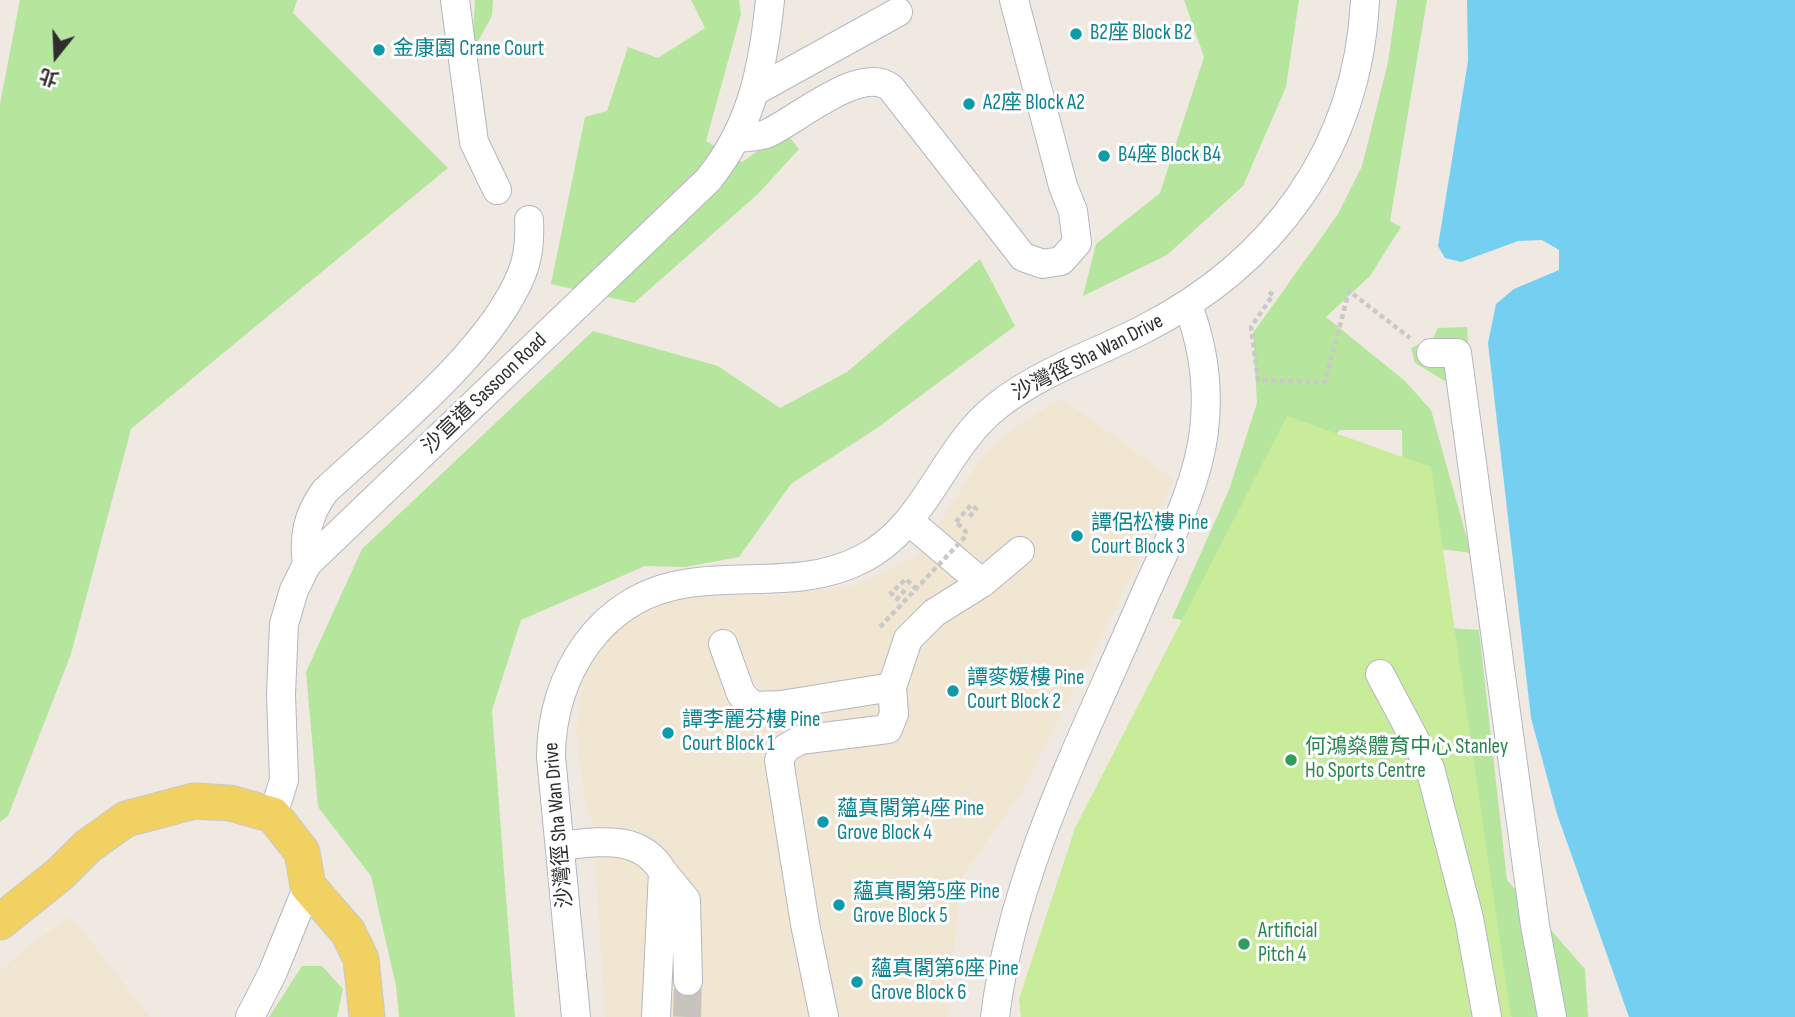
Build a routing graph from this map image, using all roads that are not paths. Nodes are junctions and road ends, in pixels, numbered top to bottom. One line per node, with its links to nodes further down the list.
1 (455, 0): 8 (street)
2 (770, 0): 6 (street, 沙宣道 Sassoon Road)
3 (1014, 0): 7 (street)
4 (1365, 0): 10 (street)
5 (898, 12): 6 (street)
6 (757, 90): 7 (street, 沙宣道 Sassoon Road)
7 (738, 138): 14 (street, 沙宣道 Sassoon Road)
8 (497, 190)
9 (529, 220): 14 (street)
10 (1188, 306): 12 (street, 沙灣徑 Sha Wan Drive); 30 (street, 沙灣徑 Sha Wan Drive)
11 (1431, 353): 32 (street)
12 (909, 521): 15 (street); 20 (street, 沙灣徑 Sha Wan Drive)
13 (1020, 551): 15 (street)
14 (307, 564): 19 (street, 沙宣道 Sassoon Road)
15 (982, 583): 18 (street)
16 (723, 644): 18 (street)
17 (1380, 674): 31 (street)
18 (892, 687): 29 (street)
19 (273, 815): 22 (main road); 23 (main road)
20 (559, 846): 21 (street); 27 (street, 沙灣徑 Sha Wan Drive)
21 (663, 872): 24 (street); 28 (street)
22 (308, 886): 25 (street); 26 (main road)
23 (0, 922)
24 (688, 981)
25 (250, 1017)
26 (367, 1017)
27 (576, 1017)
28 (656, 1017)
29 (824, 1017)
30 (995, 1017)
31 (1487, 1017)
32 (1552, 1017)

